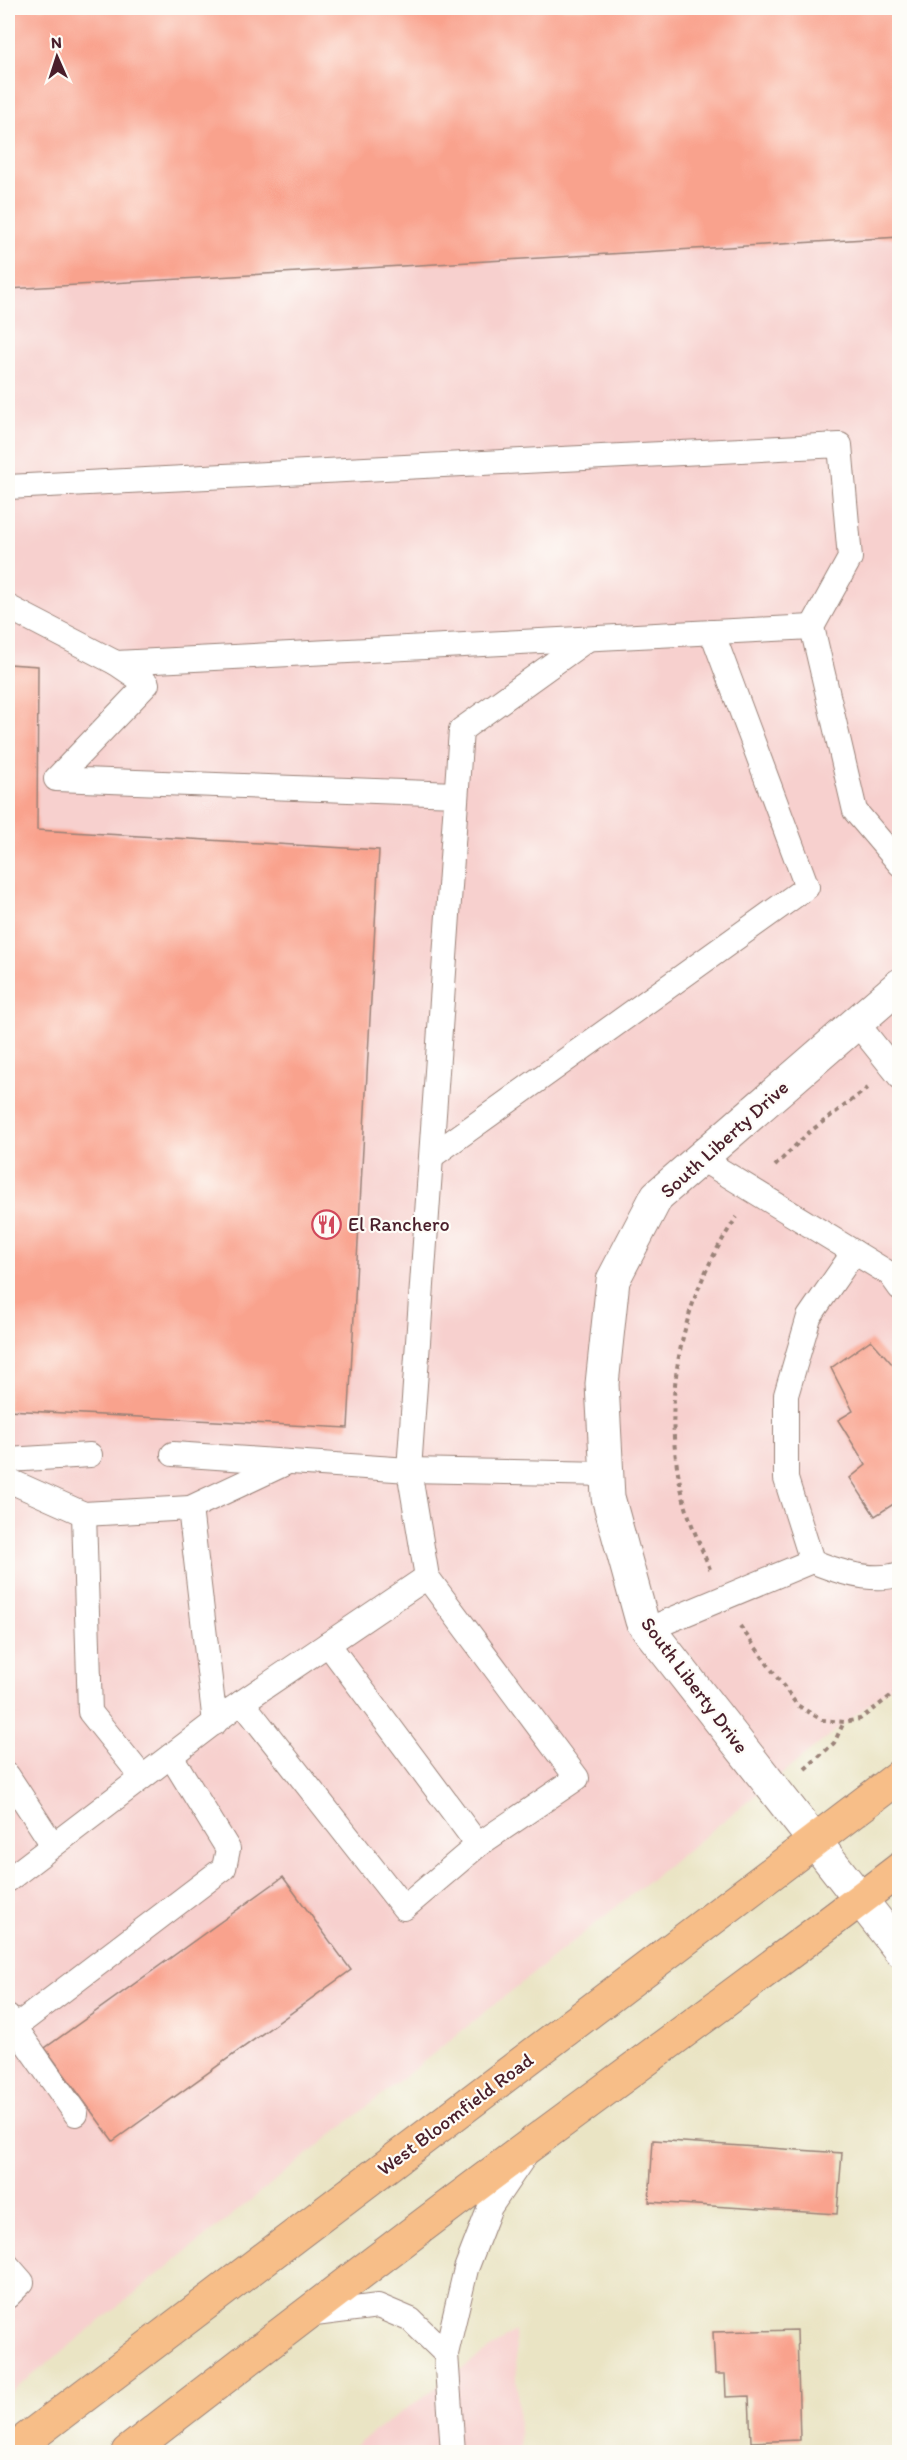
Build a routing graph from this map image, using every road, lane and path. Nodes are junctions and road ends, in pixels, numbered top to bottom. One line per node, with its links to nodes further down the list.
1 (8, 488): 3 (lane)
2 (8, 607): 6 (lane)
3 (812, 627): 4 (lane); 8 (lane)
4 (712, 632): 5 (lane); 12 (lane)
5 (585, 641): 6 (lane); 7 (lane)
6 (116, 663): 7 (lane)
7 (456, 794): 12 (lane)
8 (900, 864)
9 (900, 986): 10 (street, South Liberty Drive)
10 (856, 1022): 11 (lane); 13 (street, South Liberty Drive)
11 (896, 1073): 14 (path)
12 (432, 1156): 21 (lane)
13 (700, 1158): 14 (lane); 22 (street, South Liberty Drive)
14 (755, 1192): 15 (lane); 29 (path)
15 (854, 1252): 16 (lane); 26 (lane)
16 (900, 1288)
17 (173, 1454): 20 (lane)
18 (90, 1455): 19 (lane)
19 (8, 1460)
20 (288, 1461): 21 (lane); 24 (lane)
21 (409, 1470): 22 (lane); 28 (lane)
22 (607, 1474): 30 (street, South Liberty Drive)
23 (8, 1480): 25 (lane)
24 (190, 1508): 25 (lane); 35 (lane)
25 (84, 1514): 39 (lane)
26 (812, 1561): 27 (lane); 29 (lane)
27 (900, 1574)
28 (427, 1577): 31 (lane); 43 (lane)
29 (724, 1598): 30 (lane); 34 (path)
30 (649, 1629): 40 (street, South Liberty Drive)
31 (328, 1644): 33 (lane); 43 (lane)
32 (900, 1689): 34 (path)
33 (242, 1702): 35 (lane); 43 (lane)
34 (844, 1722): 40 (path)
35 (215, 1723): 36 (lane)
36 (171, 1756): 39 (lane); 48 (lane)
37 (8, 1776): 42 (lane)
38 (900, 1776): 41 (main road, West Bloomfield Road)
39 (142, 1778): 42 (lane)
40 (778, 1793): 41 (street, South Liberty Drive)
41 (816, 1840): 46 (street, South Liberty Drive); 55 (main road, West Bloomfield Road)
42 (53, 1845): 45 (lane)
43 (478, 1845)
44 (900, 1869): 46 (main road)
45 (8, 1880)
46 (860, 1900): 47 (street, South Liberty Drive); 50 (main road)
47 (900, 1950)
48 (11, 2022): 49 (lane)
49 (76, 2114)
50 (534, 2142): 53 (main road); 54 (lane)
51 (8, 2266): 52 (lane)
52 (8, 2296)
53 (306, 2315): 54 (lane); 56 (main road)
54 (446, 2354): 57 (lane)
55 (10, 2452)
56 (128, 2452)
57 (453, 2452)

